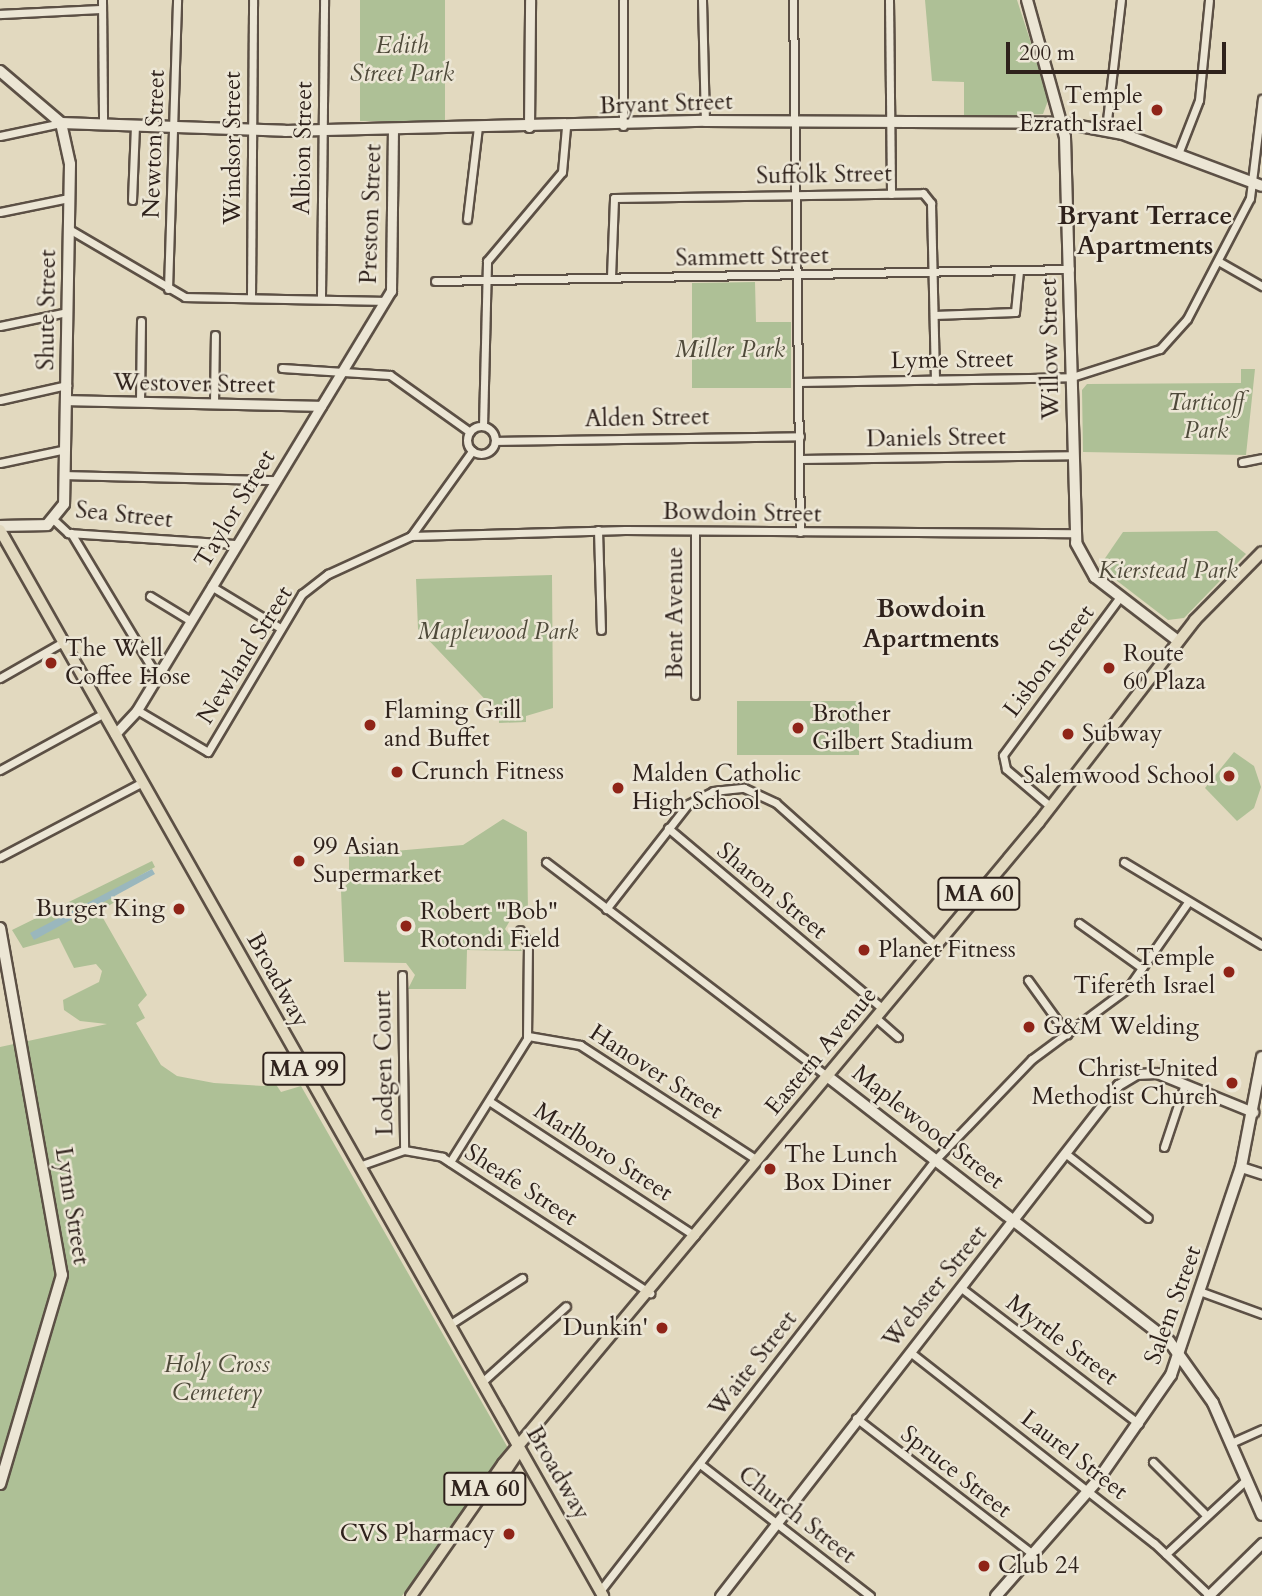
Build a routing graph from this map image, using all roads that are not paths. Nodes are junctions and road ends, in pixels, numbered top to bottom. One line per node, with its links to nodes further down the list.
1 (177, 0): 27 (street, Newton Street)
2 (253, 0): 30 (street, Windsor Street)
3 (324, 0): 31 (street, Albion Street)
4 (530, 0): 24 (street)
5 (623, 0): 26 (street)
6 (702, 0): 16 (street)
7 (793, 0): 19 (street)
8 (888, 0): 21 (street)
9 (1027, 0): 18 (main road, Willow Street)
10 (1121, 0): 29 (street)
11 (1209, 0): 33 (street)
12 (102, 4): 13 (street); 20 (street)
13 (0, 15)
14 (0, 71): 17 (main road)
15 (1262, 99): 34 (street)
16 (705, 121): 19 (main road, Bryant Street); 26 (main road, Bryant Street)
17 (61, 123): 20 (main road, Bryant Street); 32 (street); 37 (main road, Shute Street)
18 (1063, 123): 21 (main road, Bryant Street); 29 (main road, Bryant Street); 43 (main road, Willow Street)
19 (795, 124): 21 (main road, Bryant Street); 36 (street)
20 (103, 125): 22 (main road, Bryant Street)
21 (890, 125): 35 (street)
22 (135, 126): 27 (main road, Bryant Street); 38 (street)
23 (478, 127): 24 (main road, Bryant Street); 28 (main road, Bryant Street); 40 (street)
24 (529, 127): 25 (main road, Bryant Street)
25 (566, 127): 26 (main road, Bryant Street); 48 (street)
26 (622, 127)
27 (177, 128): 30 (main road, Bryant Street); 51 (street, Newton Street)
28 (393, 128): 31 (main road, Bryant Street); 54 (street, Preston Street)
29 (1106, 129): 33 (main road, Bryant Street)
30 (252, 130): 31 (main road, Bryant Street); 53 (street, Windsor Street)
31 (323, 130): 52 (street, Albion Street)
32 (0, 135)
33 (1178, 154): 34 (main road, Bryant Street)
34 (1259, 184): 42 (street, Lyme Street)
35 (891, 194): 36 (street, Suffolk Street); 45 (street, Suffolk Street)
36 (795, 195): 46 (street); 47 (street, Suffolk Street)
37 (69, 198): 39 (street); 41 (main road, Shute Street)
38 (132, 200)
39 (0, 212)
40 (467, 219)
41 (69, 229): 51 (street); 55 (main road, Shute Street)
42 (1218, 261): 50 (street); 62 (street, Lyme Street)
43 (1070, 269): 44 (street, Sammett Street); 62 (main road, Willow Street)
44 (1019, 271): 45 (street, Sammett Street); 56 (street)
45 (933, 273): 46 (street, Sammett Street); 56 (street, Suffolk Street)
46 (798, 276): 47 (street, Sammett Street); 64 (street)
47 (611, 277): 48 (street, Sammett Street)
48 (486, 279): 49 (street, Sammett Street); 71 (street)
49 (435, 281)
50 (1262, 286)
51 (168, 289): 53 (street)
52 (321, 296): 53 (street); 54 (street)
53 (251, 297)
54 (385, 301): 61 (street, Taylor Street)
55 (68, 312): 58 (street); 65 (main road, Shute Street)
56 (934, 316): 63 (street, Suffolk Street)
57 (141, 321): 68 (street)
58 (0, 326)
59 (215, 335): 69 (street)
60 (282, 368): 61 (street)
61 (341, 372): 70 (street, Taylor Street); 72 (street)
62 (1072, 377): 63 (street, Lyme Street); 77 (main road, Willow Street)
63 (935, 380): 64 (street, Lyme Street)
64 (799, 383): 73 (street)
65 (67, 385): 66 (street); 67 (main road, Shute Street)
66 (0, 400)
67 (66, 400): 68 (street, Westover Street); 75 (main road, Shute Street)
68 (140, 402): 69 (street, Westover Street)
69 (214, 404): 70 (street, Westover Street)
70 (321, 407): 83 (street, Taylor Street)
71 (483, 426): 72 (street); 74 (street)
72 (470, 432): 76 (street)
73 (800, 436): 74 (street, Alden Street); 79 (street)
74 (495, 441): 76 (street)
75 (66, 449): 81 (street); 82 (main road, Shute Street)
76 (472, 451): 91 (street, Newland Street)
77 (1072, 455): 79 (street, Daniels Street); 90 (main road, Willow Street)
78 (1262, 458): 80 (street)
79 (800, 459): 88 (street)
80 (1242, 462)
81 (0, 463)
82 (65, 475): 83 (street); 84 (main road, Shute Street)
83 (275, 480): 92 (street, Taylor Street)
84 (55, 521): 85 (main road); 89 (street, Sea Street)
85 (0, 528): 101 (main road, Broadway / MA 99)
86 (598, 530): 87 (street, Bowdoin Street); 91 (street, Bowdoin Street); 99 (street)
87 (695, 531): 88 (street, Bowdoin Street); 104 (street, Bent Avenue)
88 (800, 532): 90 (street, Bowdoin Street)
89 (71, 533): 92 (street, Sea Street); 102 (street)
90 (1073, 533): 96 (main road)
91 (411, 536): 98 (street, Newland Street)
92 (235, 544): 94 (street, Taylor Street)
93 (1262, 552): 100 (main road, Eastern Avenue / MA 60)
94 (211, 586): 97 (street, Taylor Street); 98 (street)
95 (150, 596): 97 (street)
96 (1120, 597): 100 (main road); 110 (street, Lisbon Street)
97 (191, 621): 102 (street, Taylor Street)
98 (280, 628): 105 (street, Newland Street)
99 (601, 630)
100 (1178, 641): 110 (main road, Eastern Avenue / MA 60)
101 (63, 642): 103 (street); 106 (main road, Broadway / MA 99)
102 (157, 676): 105 (street, Taylor Street)
103 (0, 678)
104 (695, 695)
105 (137, 710): 107 (street, Taylor Street)
106 (104, 713): 107 (main road, Broadway / MA 99); 108 (street)
107 (115, 734): 109 (main road, Broadway / MA 99)
108 (0, 770)
109 (143, 782): 112 (street); 140 (main road, Broadway / MA 99)
110 (1051, 807): 121 (main road, Eastern Avenue / MA 60)
111 (668, 828): 116 (street); 121 (street); 125 (street, Sharon Street)
112 (0, 857)
113 (546, 862): 116 (street, Maplewood Street)
114 (1124, 862): 115 (street)
115 (1188, 902): 120 (street); 122 (street, Waite Street)
116 (606, 909): 130 (street, Maplewood Street)
117 (1079, 923): 122 (street)
118 (0, 928): 164 (main road, Lynn Street)
119 (520, 930): 127 (street)
120 (1262, 945)
121 (936, 946): 125 (main road, Eastern Avenue / MA 60)
122 (1142, 968): 126 (street, Waite Street)
123 (402, 975): 135 (street, Lodgen Court)
124 (1028, 980): 126 (street)
125 (880, 1014): 128 (street, Sharon Street); 130 (main road, Eastern Avenue / MA 60)
126 (1067, 1034): 138 (street, Waite Street)
127 (528, 1036): 132 (street); 137 (street, Hanover Street)
128 (898, 1037)
129 (1262, 1061): 133 (main road, Salem Street)
130 (827, 1076): 137 (main road, Eastern Avenue / MA 60); 138 (main road, Maplewood Street)
131 (1185, 1084): 133 (street, Webster Street); 134 (street); 136 (street, Webster Street)
132 (489, 1101): 139 (street); 145 (street, Marlboro Street)
133 (1253, 1112): 141 (main road, Salem Street)
134 (1164, 1147)
135 (404, 1150): 139 (street, Sheafe Street); 140 (street)
136 (1065, 1153): 143 (street); 144 (street, Webster Street)
137 (757, 1160): 145 (main road, Eastern Avenue / MA 60)
138 (935, 1160): 144 (main road, Maplewood Street); 162 (street, Waite Street)
139 (450, 1162): 149 (street, Sheafe Street)
140 (359, 1166): 152 (main road, Broadway / MA 99)
141 (1241, 1167): 142 (street); 148 (main road, Salem Street)
142 (1262, 1174)
143 (1148, 1218)
144 (1013, 1221): 147 (street, Webster Street); 154 (main road, Maplewood Street)
145 (695, 1236): 149 (main road, Eastern Avenue / MA 60)
146 (522, 1278): 152 (street)
147 (960, 1287): 153 (street, Webster Street); 157 (street, Myrtle Street)
148 (1202, 1292): 151 (street); 154 (main road, Salem Street)
149 (651, 1293): 160 (main road, Eastern Avenue / MA 60)
150 (566, 1306): 155 (street)
151 (1262, 1314)
152 (449, 1325): 155 (main road, Broadway / MA 99)
153 (910, 1352): 156 (street, Webster Street); 165 (street, Laurel Street)
154 (1180, 1352): 157 (main road, Salem Street); 159 (main road)
155 (482, 1382): 160 (main road, Broadway / MA 99)
156 (856, 1419): 168 (street, Webster Street); 171 (street, Spruce Street)
157 (1139, 1424): 165 (main road, Salem Street)
158 (1262, 1429): 159 (street)
159 (1230, 1443): 163 (main road)
160 (520, 1449): 172 (main road, Broadway / MA 99); 174 (main road, Eastern Avenue / MA 60)
161 (1153, 1462): 167 (street)
162 (700, 1464): 168 (street, Church Street); 172 (street, Waite Street)
163 (1246, 1480): 166 (main road); 167 (street)
164 (0, 1484)
165 (1088, 1491): 170 (street, Laurel Street); 171 (main road, Salem Street)
166 (1262, 1514)
167 (1206, 1515): 170 (street)
168 (777, 1524): 175 (street, Webster Street); 176 (street, Church Street)
169 (1262, 1543): 173 (street)
170 (1166, 1554): 173 (street, Laurel Street)
171 (1034, 1555): 177 (main road, Salem Street)
172 (601, 1593)
173 (1208, 1595)
174 (411, 1596)
175 (720, 1596)
176 (870, 1596)
177 (996, 1596)

